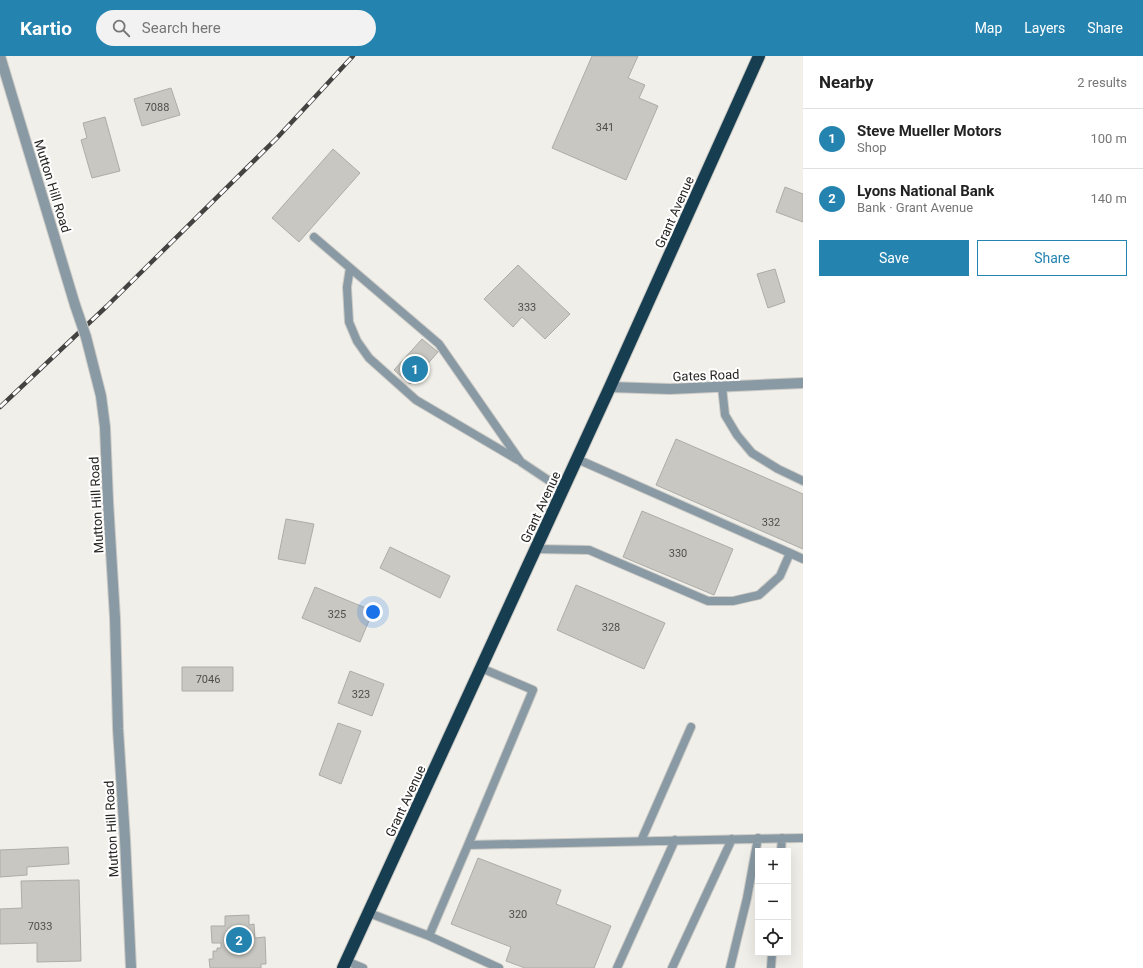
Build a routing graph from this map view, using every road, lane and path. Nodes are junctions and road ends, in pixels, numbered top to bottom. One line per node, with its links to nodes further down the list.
1 (0, 56): 29 (street, Mutton Hill Road, bridge)
2 (759, 56): 7 (highway, Grant Avenue)
3 (314, 237): 4 (lane)
4 (350, 268): 9 (lane); 9 (lane)
5 (803, 383): 6 (street, Gates Road)
6 (722, 387): 7 (street, Gates Road); 10 (lane)
7 (610, 388): 8 (highway, Grant Avenue)
8 (577, 459): 11 (highway, Grant Avenue); 13 (lane)
9 (521, 462): 11 (lane)
10 (803, 481)
11 (563, 490): 12 (highway, Grant Avenue)
12 (536, 548): 13 (lane); 15 (highway, Grant Avenue)
13 (790, 553): 14 (lane)
14 (803, 559)
15 (481, 668): 23 (lane); 25 (highway, Grant Avenue)
16 (690, 727): 22 (lane)
17 (758, 838): 18 (lane); 20 (lane); 34 (lane)
18 (782, 838): 19 (lane); 24 (lane)
19 (803, 838)
20 (732, 839): 21 (lane); 33 (lane)
21 (675, 840): 22 (lane); 32 (lane)
22 (641, 841): 23 (lane)
23 (468, 845): 26 (lane)
24 (781, 848)
25 (369, 913): 26 (lane); 28 (highway, Grant Avenue)
26 (429, 936): 31 (lane)
27 (772, 956): 35 (lane)
28 (345, 964): 30 (lane)
29 (131, 968)
30 (363, 968)
31 (499, 968)
32 (617, 968)
33 (672, 968)
34 (730, 968)
35 (771, 968)

